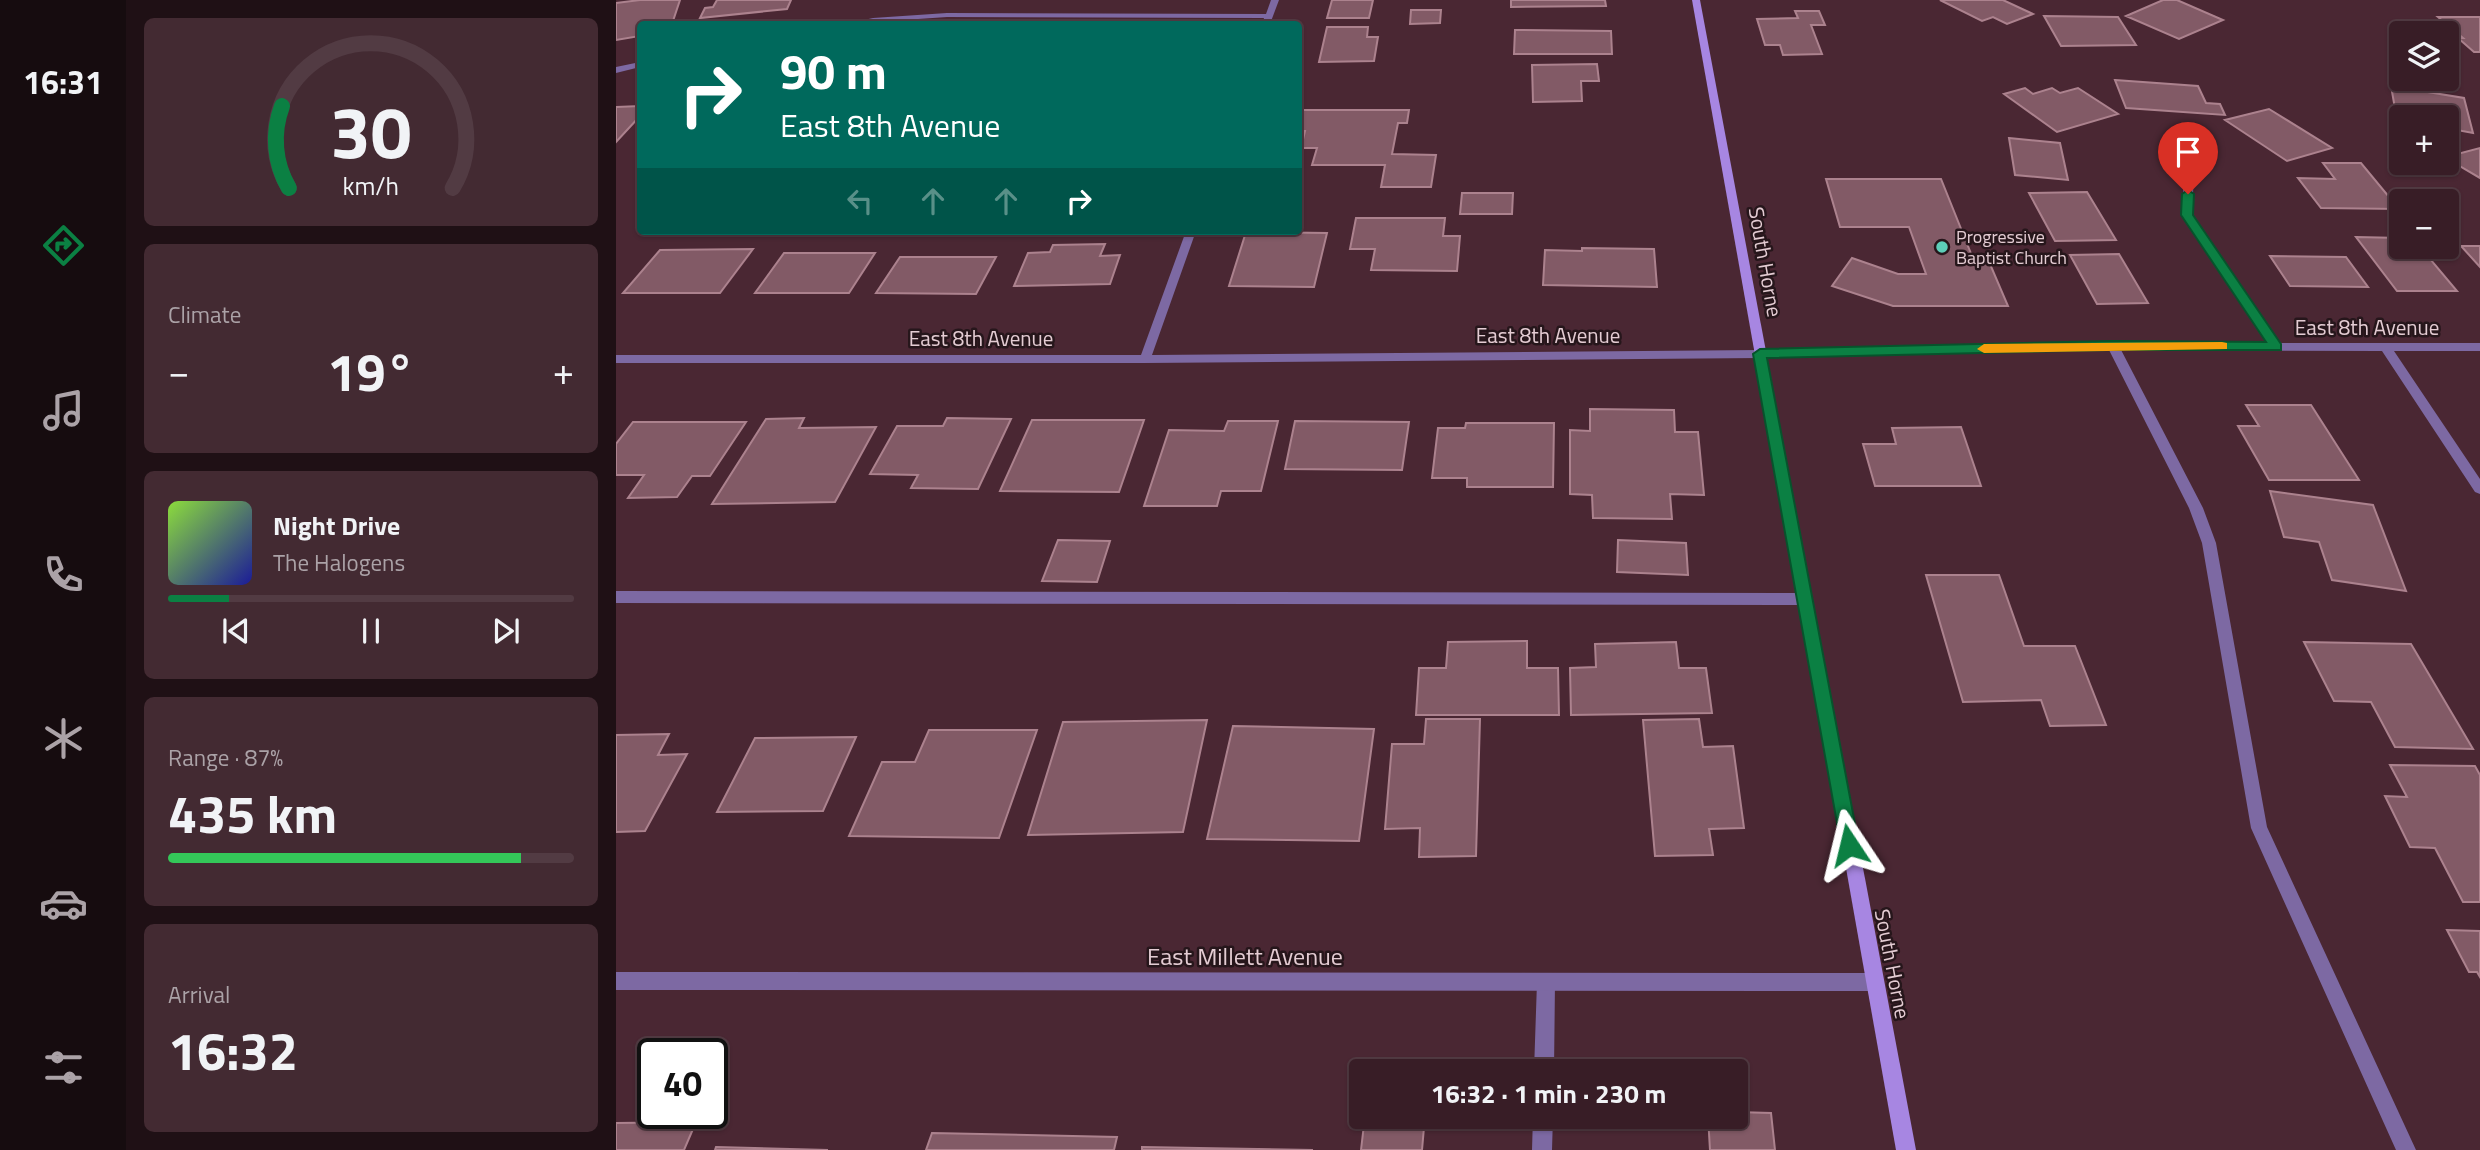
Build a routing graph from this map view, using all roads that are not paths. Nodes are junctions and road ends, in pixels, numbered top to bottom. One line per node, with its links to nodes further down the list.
1 (1275, 0): 3 (street)
2 (1696, 0): 13 (street, South Horne)
3 (1268, 20): 4 (street)
4 (884, 21)
5 (637, 66): 6 (street)
6 (616, 70)
7 (2189, 173): 10 (street)
8 (1190, 235): 15 (street)
9 (2113, 346): 10 (street, East 8th Avenue); 13 (street, East 8th Avenue); 26 (street)
10 (2276, 347): 11 (street, East 8th Avenue)
11 (2386, 347): 12 (street, East 8th Avenue); 16 (street)
12 (2480, 347)
13 (1760, 354): 15 (street, East 8th Avenue); 18 (street, South Horne)
14 (616, 359): 15 (street, East 8th Avenue)
15 (1145, 359)
16 (2480, 489)
17 (616, 597): 18 (street)
18 (1805, 598): 21 (street, South Horne)
19 (616, 981): 20 (street, East Millett Avenue)
20 (1546, 982): 21 (street, East Millett Avenue); 22 (street)
21 (1874, 982): 25 (street, South Horne)
22 (1544, 1059)
23 (1543, 1129): 24 (street)
24 (1542, 1150)
25 (1906, 1150)
26 (2406, 1150)

